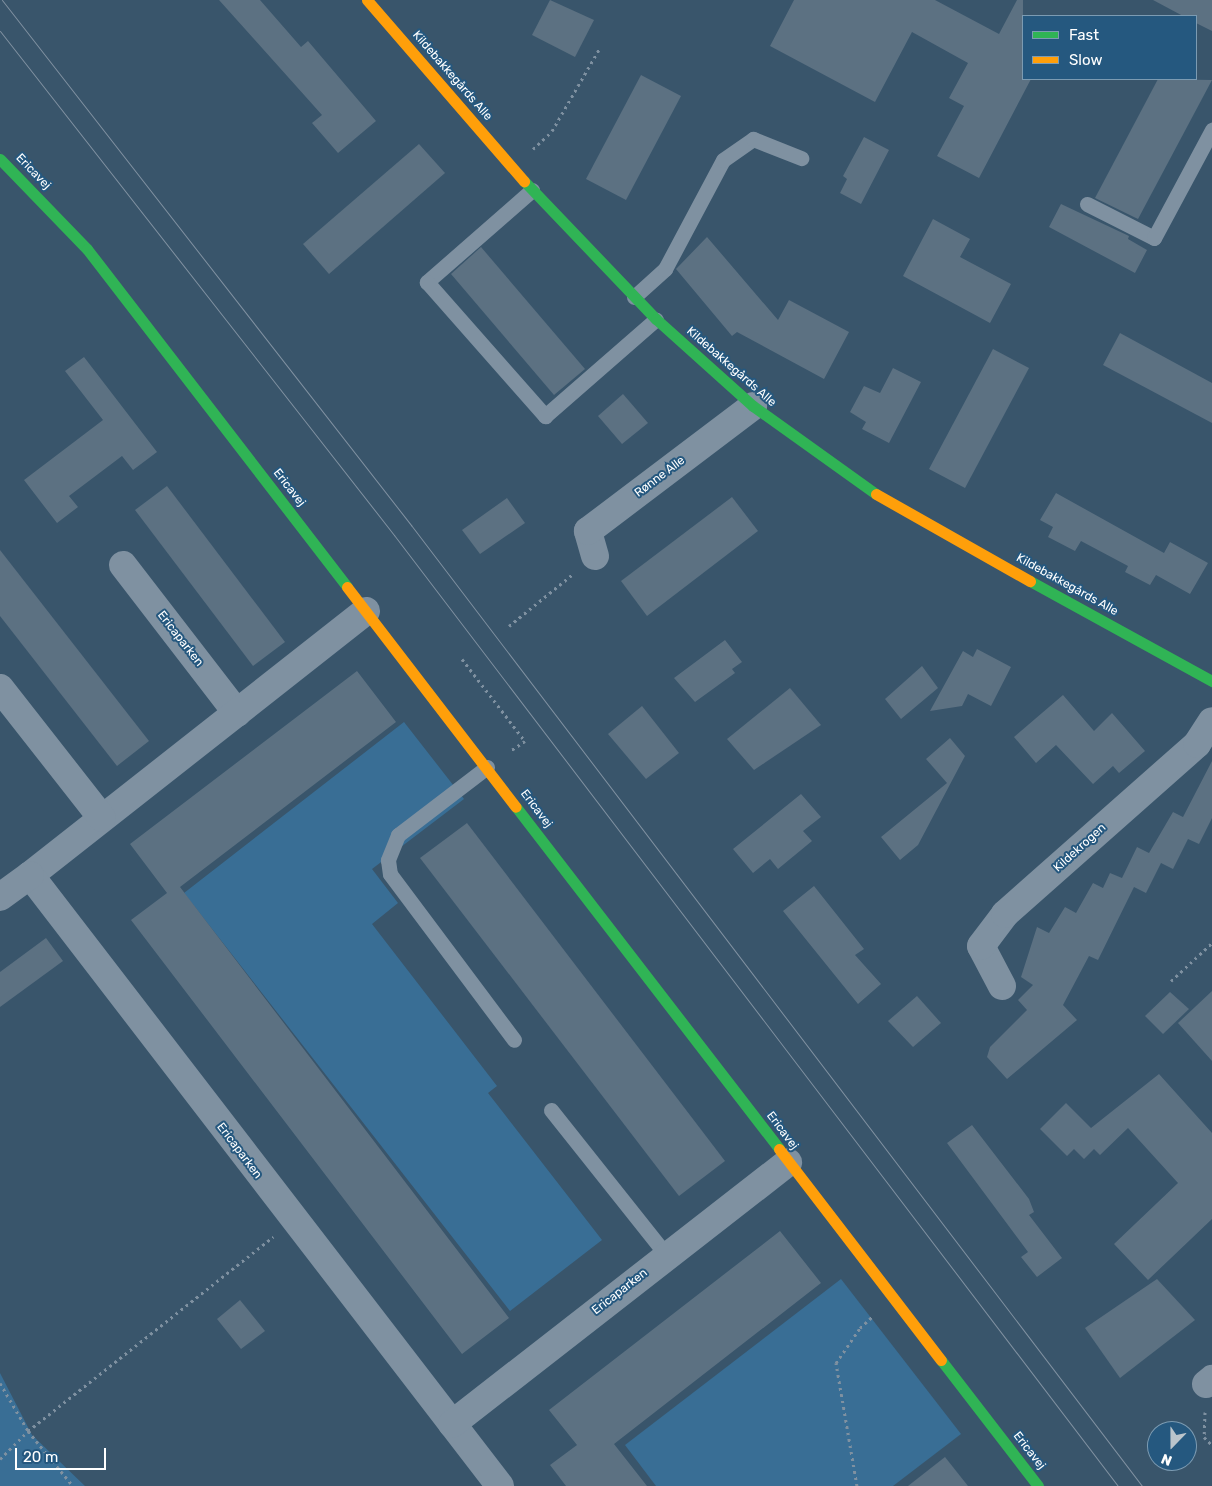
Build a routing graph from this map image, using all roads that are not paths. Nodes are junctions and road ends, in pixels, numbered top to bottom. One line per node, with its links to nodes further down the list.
1 (367, 0): 5 (street, Kildebakkegårds Alle)
2 (1212, 130): 6 (lane)
3 (801, 158): 7 (lane)
4 (0, 159): 12 (street, Ericavej)
5 (532, 190): 7 (street, Kildebakkegårds Alle); 8 (lane)
6 (1087, 204)
7 (634, 297): 8 (street, Kildebakkegårds Alle)
8 (656, 319): 9 (street, Kildebakkegårds Alle)
9 (753, 406): 10 (street, Rønne Alle); 13 (street, Kildebakkegårds Alle)
10 (595, 556)
11 (123, 565): 15 (street, Ericaparken)
12 (366, 611): 15 (street); 17 (street, Ericavej)
13 (1212, 681)
14 (0, 688): 18 (street)
15 (237, 713): 18 (street)
16 (1212, 721): 21 (street, Kildekrogen)
17 (487, 767): 22 (lane); 24 (street, Ericavej)
18 (102, 818): 19 (street)
19 (30, 875): 20 (street); 26 (street, Ericaparken)
20 (0, 897)
21 (1002, 986)
22 (514, 1040)
23 (552, 1110): 25 (lane)
24 (788, 1162): 25 (street, Ericaparken); 28 (street, Ericavej)
25 (667, 1256): 26 (street, Ericaparken)
26 (452, 1424): 27 (street, Ericaparken)
27 (500, 1486)
28 (1038, 1486)

